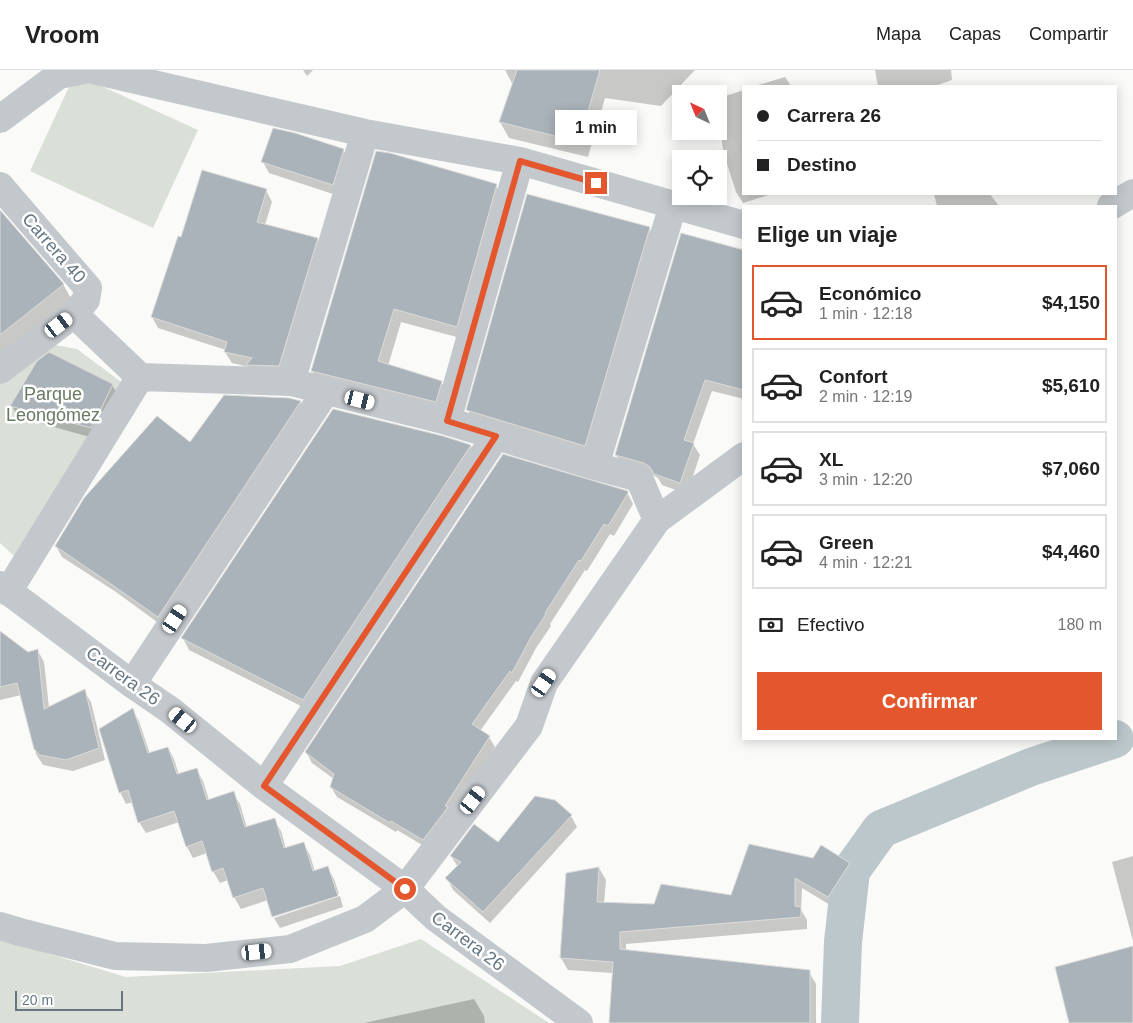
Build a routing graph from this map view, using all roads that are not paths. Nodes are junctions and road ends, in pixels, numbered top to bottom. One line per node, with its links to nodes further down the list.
1 (84, 70): 3 (street)
2 (93, 70): 4 (street)
3 (0, 119)
4 (365, 133): 5 (street); 15 (street)
5 (520, 161): 8 (street); 17 (street)
6 (0, 186): 12 (street, Carrera 40)
7 (1133, 193): 10 (street)
8 (672, 205)
9 (673, 205): 11 (street); 20 (street)
10 (1113, 205)
11 (742, 224)
12 (74, 314): 13 (street); 14 (street)
13 (0, 370)
14 (140, 378): 15 (street); 22 (street)
15 (291, 382): 16 (street)
16 (326, 391): 17 (street); 23 (street)
17 (447, 421): 18 (street)
18 (496, 436): 20 (street); 24 (street)
19 (742, 457): 21 (street)
20 (595, 466): 21 (street)
21 (657, 520): 25 (street)
22 (4, 589): 23 (street, Carrera 26)
23 (132, 684): 24 (street, Carrera 26)
24 (264, 786): 25 (street, Carrera 26)
25 (405, 889): 26 (street); 27 (street, Carrera 26)
26 (0, 926)
27 (579, 1023)

